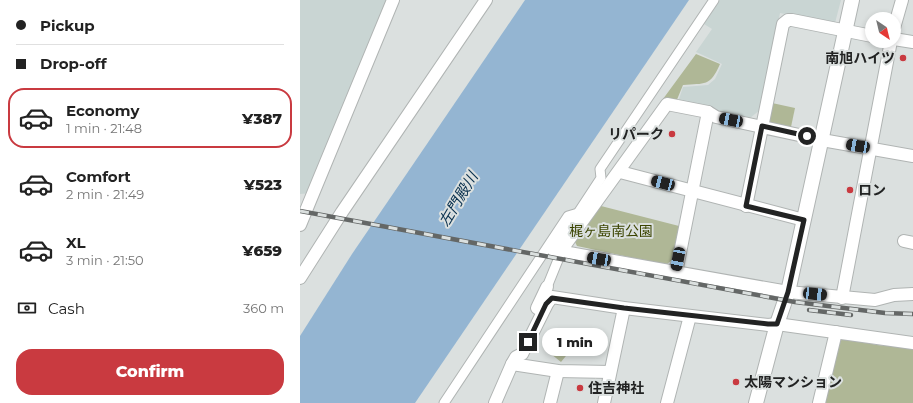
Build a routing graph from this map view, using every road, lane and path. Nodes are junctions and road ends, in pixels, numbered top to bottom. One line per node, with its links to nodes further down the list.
1 (393, 0): 19 (street)
2 (486, 0): 26 (street)
3 (714, 0): 21 (street)
4 (852, 0): 7 (street)
5 (902, 0): 6 (street)
6 (899, 12)
7 (844, 32): 8 (street); 13 (street); 14 (street)
8 (865, 35)
9 (901, 40): 10 (street)
10 (913, 42)
11 (890, 48): 15 (street)
12 (708, 112): 13 (street); 17 (street); 18 (street)
13 (762, 126): 14 (street); 20 (street)
14 (822, 140): 15 (street); 22 (street)
15 (870, 148): 16 (street); 30 (street)
16 (913, 156)
17 (620, 172): 18 (street); 24 (street)
18 (691, 191): 20 (street); 25 (street)
19 (304, 205): 23 (street)
20 (746, 206): 22 (street)
21 (578, 213): 24 (street); 39 (street)
22 (804, 220): 28 (street)
23 (300, 225)
24 (562, 251): 25 (street); 27 (street)
25 (676, 273): 28 (street)
26 (300, 278)
27 (547, 287): 36 (street)
28 (788, 292): 30 (street); 33 (street)
29 (913, 294): 30 (street)
30 (842, 298)
31 (624, 308): 32 (street); 36 (street); 38 (street)
32 (690, 316): 33 (street); 43 (street)
33 (777, 324): 34 (street); 44 (street)
34 (836, 332): 35 (street); 45 (street)
35 (913, 343)
36 (514, 360): 37 (street); 40 (street)
37 (558, 371): 38 (street); 41 (street)
38 (610, 372): 42 (street)
39 (444, 403)
40 (495, 403)
41 (550, 403)
42 (604, 403)
43 (667, 403)
44 (756, 403)
45 (819, 403)

